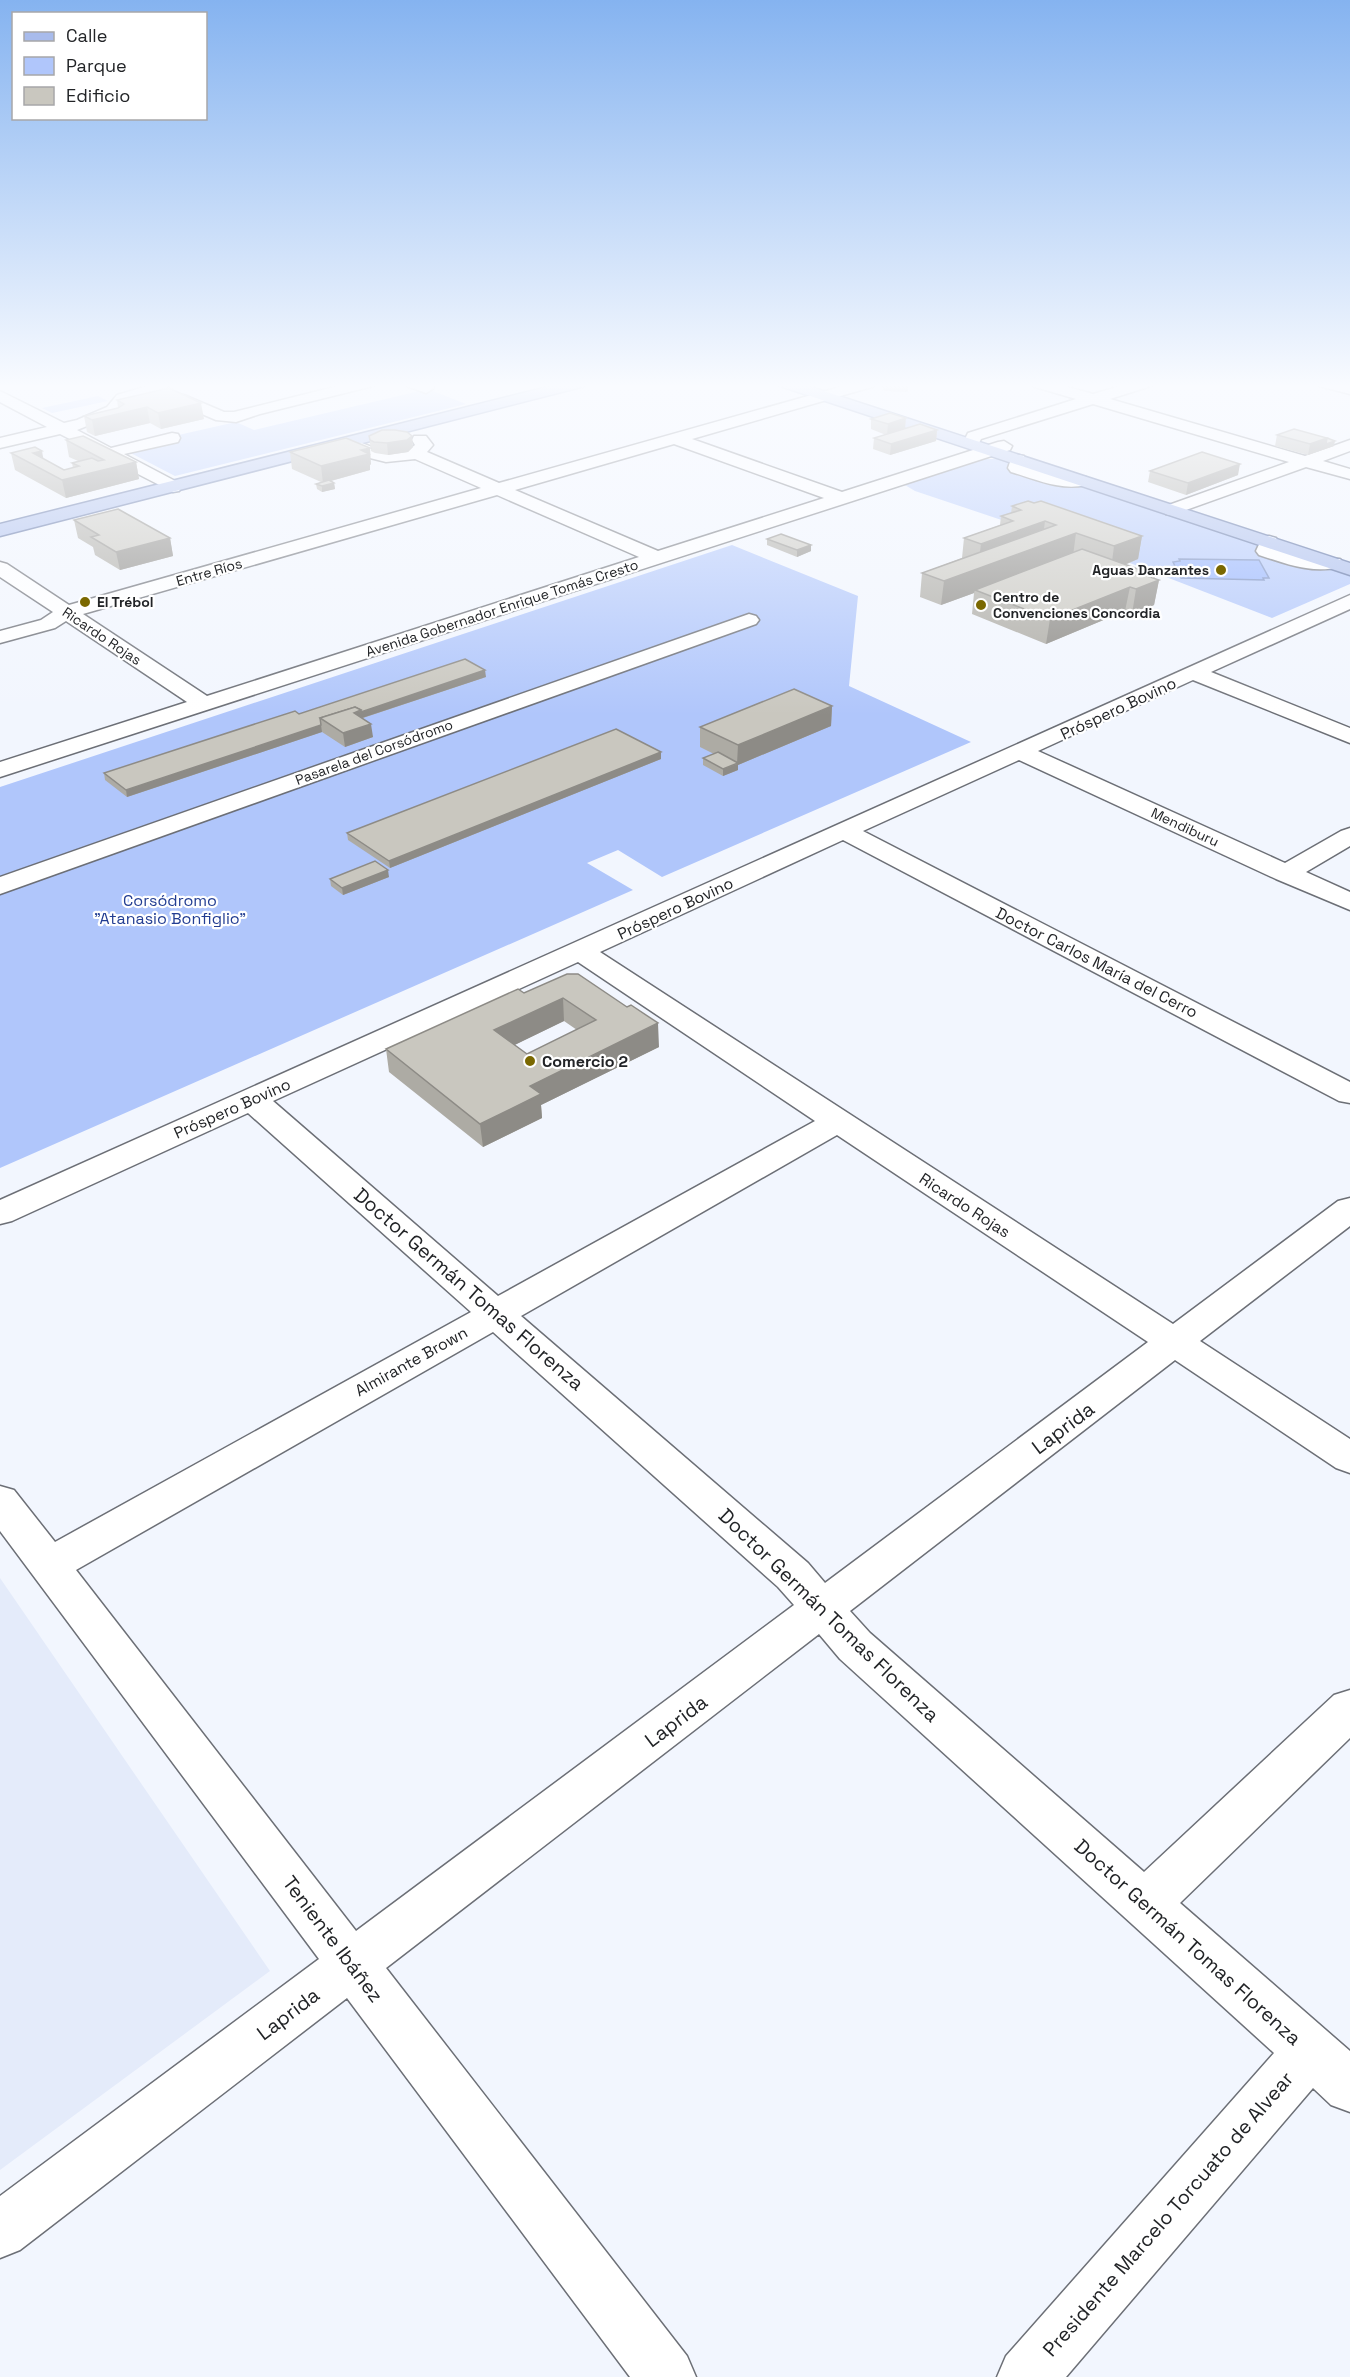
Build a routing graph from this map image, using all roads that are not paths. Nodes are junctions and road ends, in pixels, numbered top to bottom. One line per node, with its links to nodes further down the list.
1 (145, 494): 11 (main road)
2 (486, 494): 19 (street, Entre Ríos)
3 (509, 494): 15 (street)
4 (830, 494): 9 (street)
5 (853, 494): 9 (street, Avenida Gobernador Enrique Tomás Cresto)
6 (1128, 494): 10 (main road)
7 (1136, 494): 10 (main road)
8 (1218, 494): 10 (street)
9 (841, 498): 15 (street, Avenida Gobernador Enrique Tomás Cresto)
10 (1180, 508): 14 (main road); 16 (main road)
11 (76, 511): 12 (street); 13 (main road)
12 (94, 522)
13 (0, 530)
14 (1269, 542): 16 (street)
15 (657, 558): 23 (street, Avenida Gobernador Enrique Tomás Cresto)
16 (1344, 563)
17 (0, 568): 19 (street, Ricardo Rojas)
18 (1350, 601): 22 (street, Próspero Bovino)
19 (67, 612): 21 (street, Entre Ríos); 23 (street, Ricardo Rojas)
20 (749, 620): 30 (street, Pasarela del Corsódromo)
21 (0, 637)
22 (1194, 673): 24 (street); 25 (street, Próspero Bovino)
23 (204, 704): 26 (street, Avenida Gobernador Enrique Tomás Cresto)
24 (1350, 736)
25 (1020, 752): 27 (street, Próspero Bovino); 29 (street, Mendiburu)
26 (0, 770)
27 (844, 831): 32 (street, Próspero Bovino); 33 (street, Doctor Carlos María del Cerro)
28 (1350, 836): 29 (street)
29 (1285, 873): 31 (street, Mendiburu)
30 (0, 886)
31 (1350, 902)
32 (580, 951): 34 (street, Próspero Bovino); 35 (street, Ricardo Rojas)
33 (1350, 1094)
34 (251, 1099): 37 (street, Próspero Bovino); 38 (street, Doctor Germán Tomas Florenza)
35 (837, 1122): 38 (street, Almirante Brown); 39 (street, Ricardo Rojas)
36 (1350, 1209): 39 (street, Laprida)
37 (0, 1213)
38 (496, 1313): 42 (street, Almirante Brown); 43 (street, Doctor Germán Tomas Florenza)
39 (1177, 1343): 40 (street, Ricardo Rojas); 43 (street, Laprida)
40 (1350, 1458)
41 (0, 1501): 42 (street, Teniente Ibáñez)
42 (49, 1565): 46 (street, Teniente Ibáñez)
43 (823, 1609): 45 (street, Doctor Germán Tomas Florenza); 46 (street, Laprida)
44 (1350, 1709): 45 (street)
45 (1144, 1904): 47 (street, Doctor Germán Tomas Florenza)
46 (353, 1965): 49 (street, Laprida); 50 (street, Teniente Ibáñez)
47 (1310, 2051): 48 (street, Doctor Germán Tomas Florenza); 51 (street, Presidente Marcelo Torcuato de Alvear)
48 (1350, 2086)
49 (0, 2230)
50 (666, 2377)
51 (1027, 2377)

